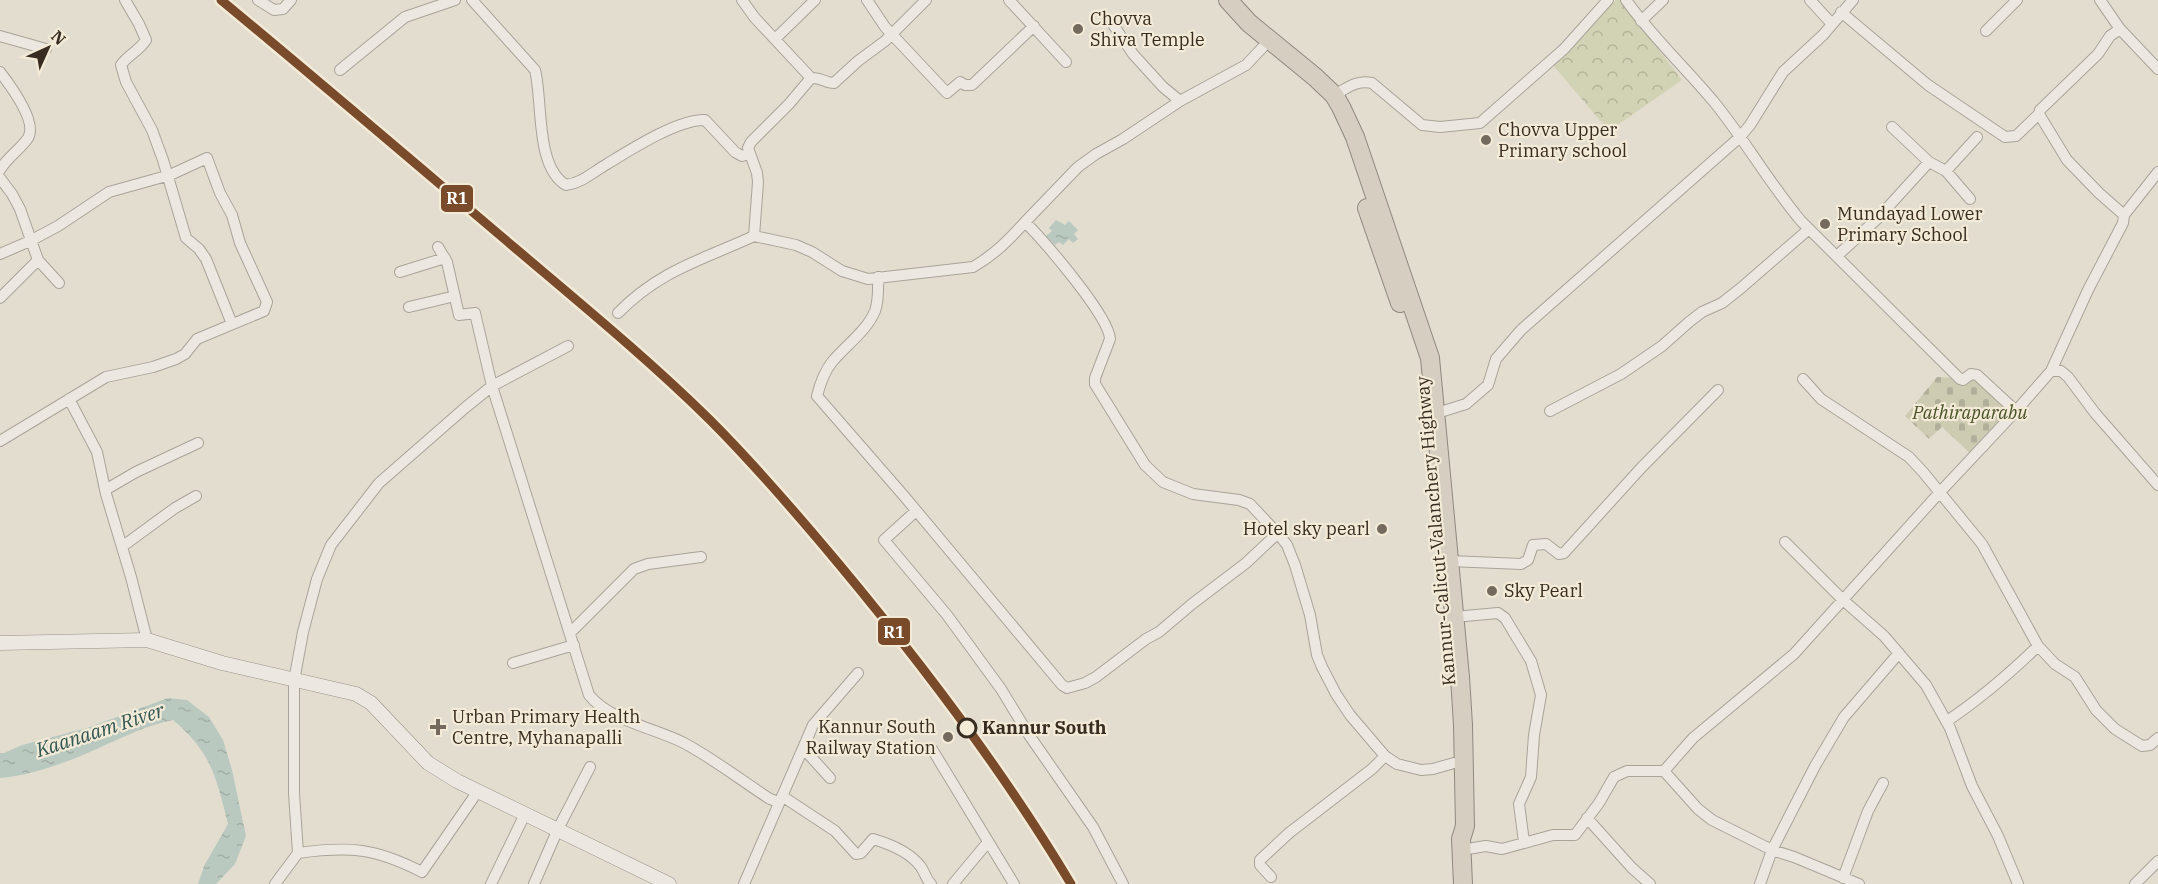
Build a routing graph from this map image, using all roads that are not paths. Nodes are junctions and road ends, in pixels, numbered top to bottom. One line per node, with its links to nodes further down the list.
1 (125, 0): 48 (street)
2 (258, 0): 3 (street)
3 (291, 0)
4 (455, 0): 34 (street)
5 (472, 0): 43 (street)
6 (742, 0): 29 (street)
7 (815, 0): 29 (street)
8 (867, 0): 27 (street)
9 (926, 0): 27 (street)
10 (1009, 0): 24 (street)
11 (1216, 0): 30 (highway, Kannur-Calicut-Valanchery Highway)
12 (1228, 0): 30 (highway, Kannur-Calicut-Valanchery Highway)
13 (1608, 0): 37 (street)
14 (1626, 0): 21 (street)
15 (1663, 0): 21 (street)
16 (1810, 0): 23 (street)
17 (1853, 0): 20 (street)
18 (2017, 0): 26 (street)
19 (2100, 0): 25 (street)
20 (1842, 12): 23 (street); 39 (street)
21 (1641, 21): 41 (street)
22 (1112, 23): 38 (street)
23 (1832, 24): 41 (street)
24 (1034, 26): 27 (street); 32 (street)
25 (2120, 29): 33 (street); 39 (street)
26 (1986, 31)
27 (892, 34): 36 (street)
28 (0, 36): 31 (street)
29 (775, 39): 36 (street)
30 (1265, 43): 37 (highway, Kannur-Calicut-Valanchery Highway); 38 (street); 106 (highway, Kannur-Calicut-Valanchery Highway)
31 (46, 49)
32 (1066, 62)
33 (2158, 69)
34 (340, 70)
35 (0, 72): 45 (street)
36 (811, 78): 43 (street)
37 (1334, 95): 77 (highway, Kannur-Calicut-Valanchery Highway)
38 (1180, 101): 52 (street)
39 (2039, 114): 51 (street)
40 (1892, 127): 44 (street)
41 (1740, 137): 53 (street); 77 (street)
42 (1977, 137): 46 (street)
43 (749, 154): 54 (street)
44 (1929, 162): 46 (street); 58 (street)
45 (0, 170)
46 (1946, 171): 50 (street)
47 (2158, 172): 51 (street)
48 (166, 176): 55 (street); 68 (street); 68 (street)
49 (0, 178): 55 (street)
50 (1970, 198)
51 (2124, 215): 70 (street)
52 (1025, 222): 62 (street); 85 (street)
53 (1809, 229): 58 (street); 75 (street)
54 (754, 236): 62 (street); 67 (street)
55 (30, 241): 57 (street); 60 (street)
56 (438, 247): 59 (street)
57 (0, 254)
58 (1837, 256): 76 (street)
59 (444, 258): 61 (street); 64 (street)
60 (38, 260): 63 (street); 65 (street)
61 (400, 272)
62 (878, 278): 84 (street)
63 (59, 283)
64 (455, 296): 66 (street); 72 (street)
65 (0, 298)
66 (408, 307)
67 (618, 313)
68 (232, 324): 74 (street)
69 (568, 346): 72 (street)
70 (2050, 370): 76 (street); 80 (street)
71 (1803, 379): 82 (street)
72 (492, 386): 92 (street); 100 (street)
73 (1718, 390): 89 (street)
74 (69, 399): 78 (street); 81 (street)
75 (1550, 411)
76 (2016, 411): 82 (street)
77 (1437, 413): 89 (highway, Kannur-Calicut-Valanchery Highway)
78 (0, 441)
79 (198, 443): 81 (street)
80 (2158, 485)
81 (105, 490): 87 (street)
82 (1940, 492): 90 (street); 96 (street)
83 (196, 496): 87 (street)
84 (915, 511): 85 (street); 132 (street)
85 (1278, 533): 105 (street)
86 (1785, 542): 90 (street)
87 (123, 546): 93 (street)
88 (701, 557): 92 (street)
89 (1450, 561): 91 (highway, Kannur-Calicut-Valanchery Highway)
90 (1842, 599): 97 (street); 108 (street)
91 (1455, 617): 106 (highway, Kannur-Calicut-Valanchery Highway); 117 (street)
92 (570, 633): 95 (street)
93 (147, 640): 94 (street); 100 (street)
94 (0, 642)
95 (574, 645): 98 (street); 112 (street)
96 (2038, 646): 101 (street); 102 (street)
97 (1899, 653): 101 (street); 119 (street)
98 (513, 663)
99 (858, 674): 103 (street)
100 (294, 681): 111 (street); 120 (street)
101 (1947, 721): 136 (street)
102 (2158, 738)
103 (803, 748): 109 (street); 112 (street)
104 (932, 749): 116 (street)
105 (1385, 756): 106 (street); 122 (street)
106 (1459, 762): 118 (highway, Kannur-Calicut-Valanchery Highway)
107 (590, 768): 115 (street)
108 (1664, 771): 114 (street); 119 (street)
109 (830, 778)
110 (1883, 783): 123 (street)
111 (478, 791): 113 (street); 120 (street)
112 (781, 799): 128 (street); 129 (street)
113 (525, 814): 115 (street); 125 (street)
114 (1587, 818): 117 (street); 134 (street)
115 (558, 829): 126 (street); 127 (street)
116 (988, 842): 130 (street); 131 (street)
117 (1524, 842): 118 (street)
118 (1461, 844): 133 (highway, Kannur-Calicut-Valanchery Highway)
119 (1773, 850): 123 (street); 135 (street)
120 (298, 853): 124 (street)
121 (2158, 861): 137 (street)
122 (1271, 877)
123 (1851, 882)
124 (275, 884)
125 (491, 884)
126 (534, 884)
127 (669, 884)
128 (744, 884)
129 (931, 884)
130 (953, 884)
131 (1014, 884)
132 (1123, 884)
133 (1463, 884)
134 (1650, 884)
135 (1760, 884)
136 (2018, 884)
137 (2134, 884)

